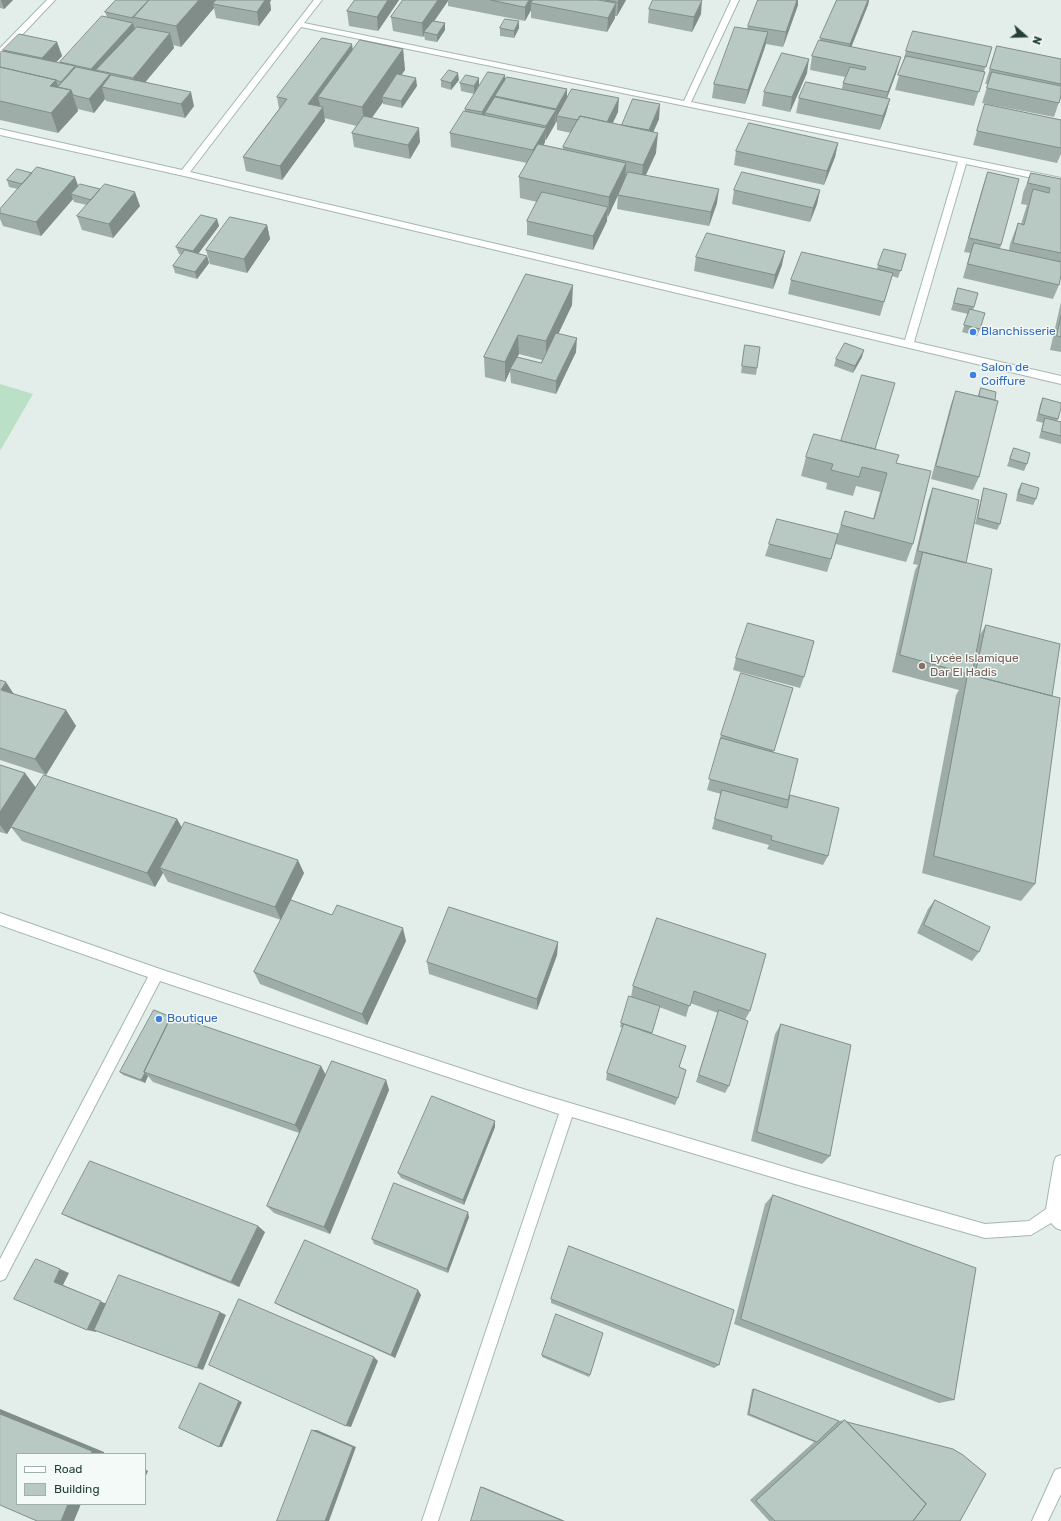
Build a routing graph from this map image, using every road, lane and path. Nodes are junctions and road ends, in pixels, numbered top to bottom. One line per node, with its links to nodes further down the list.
1 (50, 0): 5 (street)
2 (318, 0): 4 (street)
3 (735, 0): 6 (street)
4 (299, 24): 6 (street); 9 (street)
5 (0, 53)
6 (687, 103): 8 (street)
7 (0, 132): 9 (street)
8 (962, 162): 10 (street); 11 (street)
9 (184, 173): 11 (street)
10 (1061, 181)
11 (909, 344): 12 (street)
12 (1061, 380)
13 (0, 919): 14 (street)
14 (157, 974): 15 (street); 18 (street)
15 (567, 1110): 17 (street); 20 (street)
16 (1061, 1162): 17 (street)
17 (1057, 1218)
18 (0, 1274)
19 (1061, 1476): 21 (street)
20 (430, 1521)
21 (1040, 1521)

